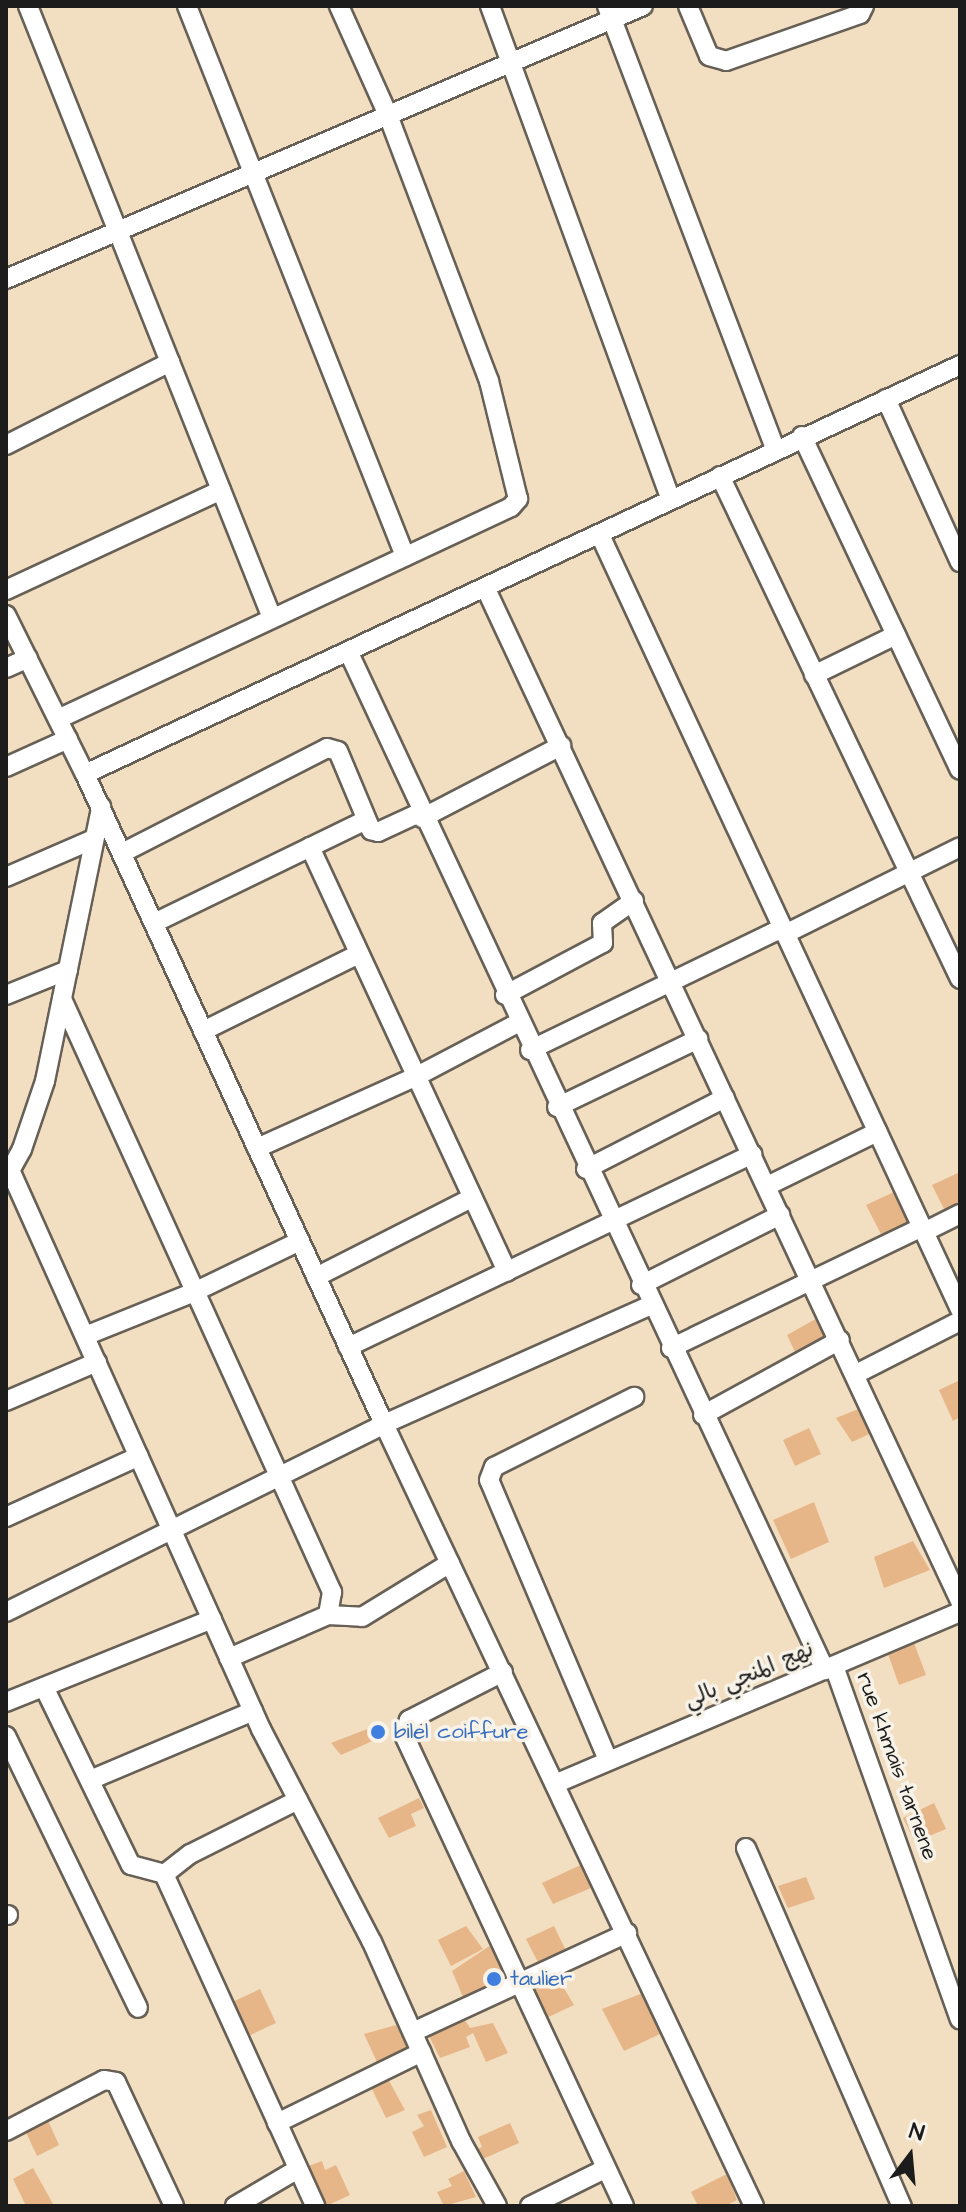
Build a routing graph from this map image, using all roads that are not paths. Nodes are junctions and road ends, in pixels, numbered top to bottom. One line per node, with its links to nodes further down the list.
1 (28, 6): 12 (street)
2 (187, 6): 11 (street)
3 (339, 6): 10 (street)
4 (490, 6): 9 (street)
5 (643, 6): 8 (street)
6 (688, 6): 7 (street)
7 (864, 6)
8 (610, 13): 9 (street); 19 (street)
9 (511, 63): 10 (street); 22 (street)
10 (388, 115): 11 (street); 24 (street)
11 (254, 173): 12 (street); 24 (street)
12 (117, 231): 13 (street); 14 (street)
13 (6, 279)
14 (170, 362): 18 (street); 21 (street)
15 (960, 365): 16 (street)
16 (886, 399): 17 (street); 25 (street)
17 (802, 436): 19 (street); 30 (street)
18 (6, 445)
19 (775, 449): 20 (street)
20 (720, 476): 22 (street); 34 (street)
21 (221, 490): 27 (street); 29 (street)
22 (671, 500): 23 (street)
23 (600, 535): 26 (street); 52 (street)
24 (405, 556): 29 (street)
25 (960, 562)
26 (486, 589): 31 (street); 37 (street)
27 (6, 590)
28 (6, 615): 32 (street)
29 (272, 618): 35 (street)
30 (896, 635): 34 (street); 39 (street)
31 (349, 653): 40 (street); 42 (street, rue khmais tarnene)
32 (28, 658): 33 (street); 35 (street)
33 (6, 668)
34 (814, 675): 48 (street)
35 (58, 719): 36 (street)
36 (68, 739): 38 (street); 40 (street)
37 (561, 746): 42 (street); 50 (street)
38 (6, 767)
39 (960, 770)
40 (85, 774): 41 (street)
41 (101, 807): 44 (street); 47 (street)
42 (420, 816): 43 (street); 58 (street, rue khmais tarnene)
43 (366, 820): 45 (street); 47 (street)
44 (94, 839): 49 (street); 54 (street)
45 (310, 847): 51 (street); 53 (street)
46 (960, 847): 48 (street)
47 (122, 853): 51 (street)
48 (907, 871): 52 (street); 55 (street)
49 (6, 877)
50 (634, 901): 56 (street); 58 (street)
51 (154, 923): 61 (street)
52 (784, 931): 56 (street); 67 (street)
53 (359, 954): 61 (street); 64 (street)
54 (68, 970): 57 (street); 59 (street)
55 (960, 979)
56 (670, 980): 62 (street); 63 (street)
57 (6, 995)
58 (505, 995): 60 (street, rue khmais tarnene)
59 (62, 999): 71 (street); 83 (street)
60 (518, 1023): 63 (street, rue khmais tarnene); 64 (street)
61 (203, 1031): 68 (street)
62 (698, 1039): 65 (street); 66 (street)
63 (530, 1050): 66 (street, rue khmais tarnene)
64 (415, 1077): 68 (street); 73 (street)
65 (725, 1098): 69 (street); 70 (street)
66 (557, 1107): 70 (street, rue khmais tarnene)
67 (877, 1132): 72 (street); 77 (street)
68 (257, 1148): 78 (street)
69 (752, 1154): 72 (street); 76 (street)
70 (586, 1169): 76 (street, rue khmais tarnene)
71 (8, 1174): 87 (street)
72 (767, 1186): 75 (street)
73 (472, 1198): 79 (street); 80 (street)
74 (960, 1214): 77 (street)
75 (780, 1215): 81 (street); 82 (street)
76 (612, 1223): 79 (street); 82 (street, rue khmais tarnene)
77 (923, 1230): 81 (street); 85 (street)
78 (300, 1241): 80 (street); 83 (street)
79 (507, 1272): 89 (street)
80 (316, 1277): 89 (street)
81 (810, 1279): 88 (street); 90 (street)
82 (641, 1285): 84 (street, rue khmais tarnene)
83 (192, 1293): 87 (street); 98 (street)
84 (651, 1305): 90 (street, rue khmais tarnene); 96 (street)
85 (960, 1309)
86 (960, 1321): 92 (street)
87 (85, 1336): 91 (street)
88 (840, 1340): 92 (street); 95 (street)
89 (348, 1347): 96 (street)
90 (671, 1348): 95 (street, rue khmais tarnene)
91 (97, 1362): 94 (street); 97 (street)
92 (856, 1374): 102 (street)
93 (634, 1397): 114 (street)
94 (6, 1401)
95 (703, 1415): 108 (street, rue khmais tarnene)
96 (384, 1424): 98 (street); 101 (street)
97 (139, 1456): 99 (street); 100 (street)
98 (281, 1478): 100 (street); 105 (street)
99 (6, 1517)
100 (172, 1531): 103 (street); 106 (street)
101 (450, 1563): 105 (street); 109 (street)
102 (960, 1601)
103 (6, 1612)
104 (960, 1612): 108 (street, نهج المنجي بالي)
105 (328, 1615): 107 (street)
106 (212, 1619): 107 (street); 110 (street)
107 (229, 1658): 112 (street)
108 (829, 1668): 114 (street, نهج المنجي بالي); 123 (street, rue khmais tarnene)
109 (503, 1672): 116 (street); 121 (street)
110 (44, 1687): 111 (street); 115 (street)
111 (6, 1702)
112 (253, 1711): 115 (street); 117 (street)
113 (6, 1736): 122 (street)
114 (608, 1760): 116 (street, نهج المنجي بالي)
115 (90, 1780): 119 (street)
116 (557, 1783): 120 (street)
117 (298, 1800): 119 (street); 124 (street)
118 (746, 1848): 137 (street)
119 (164, 1874): 126 (street)
120 (627, 1933): 121 (street); 136 (street)
121 (519, 1984): 124 (street); 129 (street)
122 (138, 2008)
123 (960, 2019)
124 (413, 2032): 125 (street)
125 (422, 2052): 126 (street); 133 (street)
126 (277, 2123): 128 (street)
127 (6, 2131): 130 (street)
128 (298, 2169): 131 (street); 132 (street)
129 (605, 2169): 134 (street); 135 (street)
130 (174, 2206)
131 (235, 2206)
132 (315, 2206)
133 (497, 2206)
134 (530, 2206)
135 (624, 2206)
136 (754, 2206)
137 (902, 2206)

